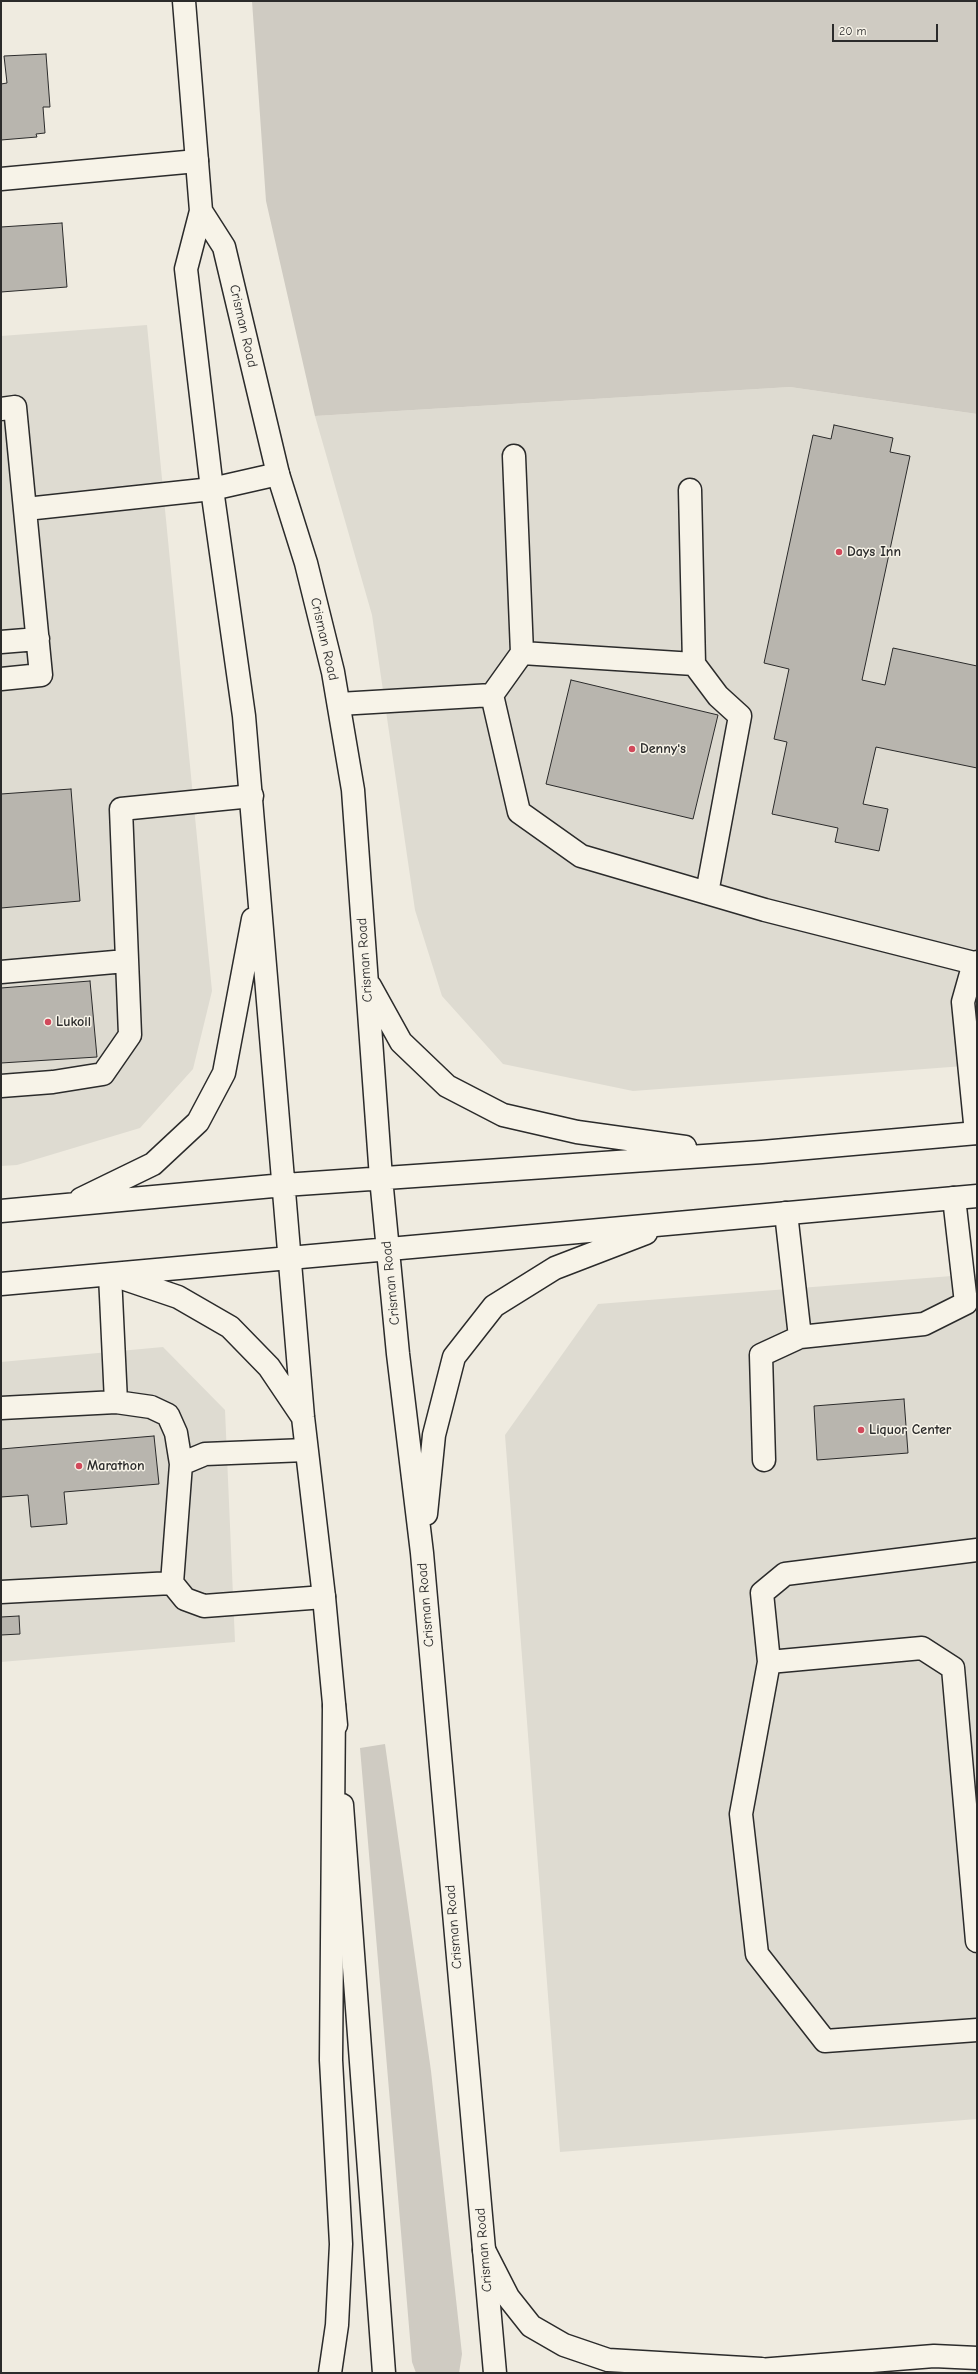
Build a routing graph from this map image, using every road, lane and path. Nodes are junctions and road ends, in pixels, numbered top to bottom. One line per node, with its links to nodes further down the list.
1 (184, 1): 2 (main road, Crisman Road)
2 (197, 161): 3 (main road); 4 (main road, Crisman Road)
3 (1, 179)
4 (201, 211): 8 (main road, Crisman Road); 9 (main road, Crisman Road)
5 (1, 409): 6 (main road)
6 (9, 444): 11 (main road)
7 (514, 456): 14 (main road)
8 (278, 474): 9 (main road); 18 (main road, Crisman Road)
9 (212, 488): 11 (main road); 19 (main road, Crisman Road)
10 (690, 490): 15 (main road)
11 (26, 509): 12 (main road)
12 (38, 639): 13 (main road); 16 (main road)
13 (1, 642)
14 (522, 653): 15 (main road); 17 (main road)
15 (694, 664): 21 (main road)
16 (1, 679)
17 (492, 695): 18 (main road); 21 (main road)
18 (338, 704): 25 (main road, Crisman Road)
19 (252, 796): 20 (main road, Crisman Road); 22 (main road)
20 (258, 892): 30 (main road, Crisman Road); 33 (main road)
21 (707, 893): 23 (main road)
22 (126, 961): 24 (main road); 26 (main road)
23 (976, 962): 27 (main road)
24 (1, 972)
25 (367, 978): 28 (main road); 29 (main road, Crisman Road)
26 (1, 1086)
27 (977, 1133): 28 (main road)
28 (762, 1152): 29 (main road)
29 (381, 1178): 30 (main road); 37 (main road, Crisman Road)
30 (284, 1185): 33 (main road); 38 (main road, Crisman Road)
31 (977, 1196): 32 (main road)
32 (954, 1198): 35 (main road); 41 (main road)
33 (68, 1205): 34 (main road)
34 (1, 1211)
35 (786, 1213): 36 (main road); 42 (main road)
36 (672, 1224): 37 (main road); 50 (main road)
37 (387, 1249): 38 (main road); 50 (main road, Crisman Road)
38 (290, 1259): 39 (main road); 45 (main road, Crisman Road)
39 (110, 1275): 40 (main road); 43 (main road); 45 (main road)
40 (1, 1284)
41 (972, 1305): 42 (main road)
42 (800, 1337): 47 (main road)
43 (116, 1402): 44 (main road); 48 (main road)
44 (1, 1408)
45 (303, 1417): 46 (main road, Crisman Road)
46 (306, 1450): 48 (main road); 53 (main road, Crisman Road)
47 (764, 1460)
48 (181, 1464): 51 (main road)
49 (977, 1550): 54 (main road)
50 (422, 1553): 58 (main road, Crisman Road)
51 (172, 1582): 52 (main road); 53 (main road)
52 (1, 1592)
53 (324, 1597): 55 (main road, Crisman Road)
54 (769, 1662): 56 (main road); 57 (main road)
55 (334, 1706): 61 (main road); 62 (main road, Crisman Road)
56 (977, 1941)
57 (977, 2030)
58 (484, 2250): 60 (main road); 63 (main road, Crisman Road)
59 (977, 2358): 60 (main road)
60 (762, 2369): 64 (main road)
61 (330, 2373)
62 (384, 2373)
63 (495, 2373)
64 (728, 2373)

